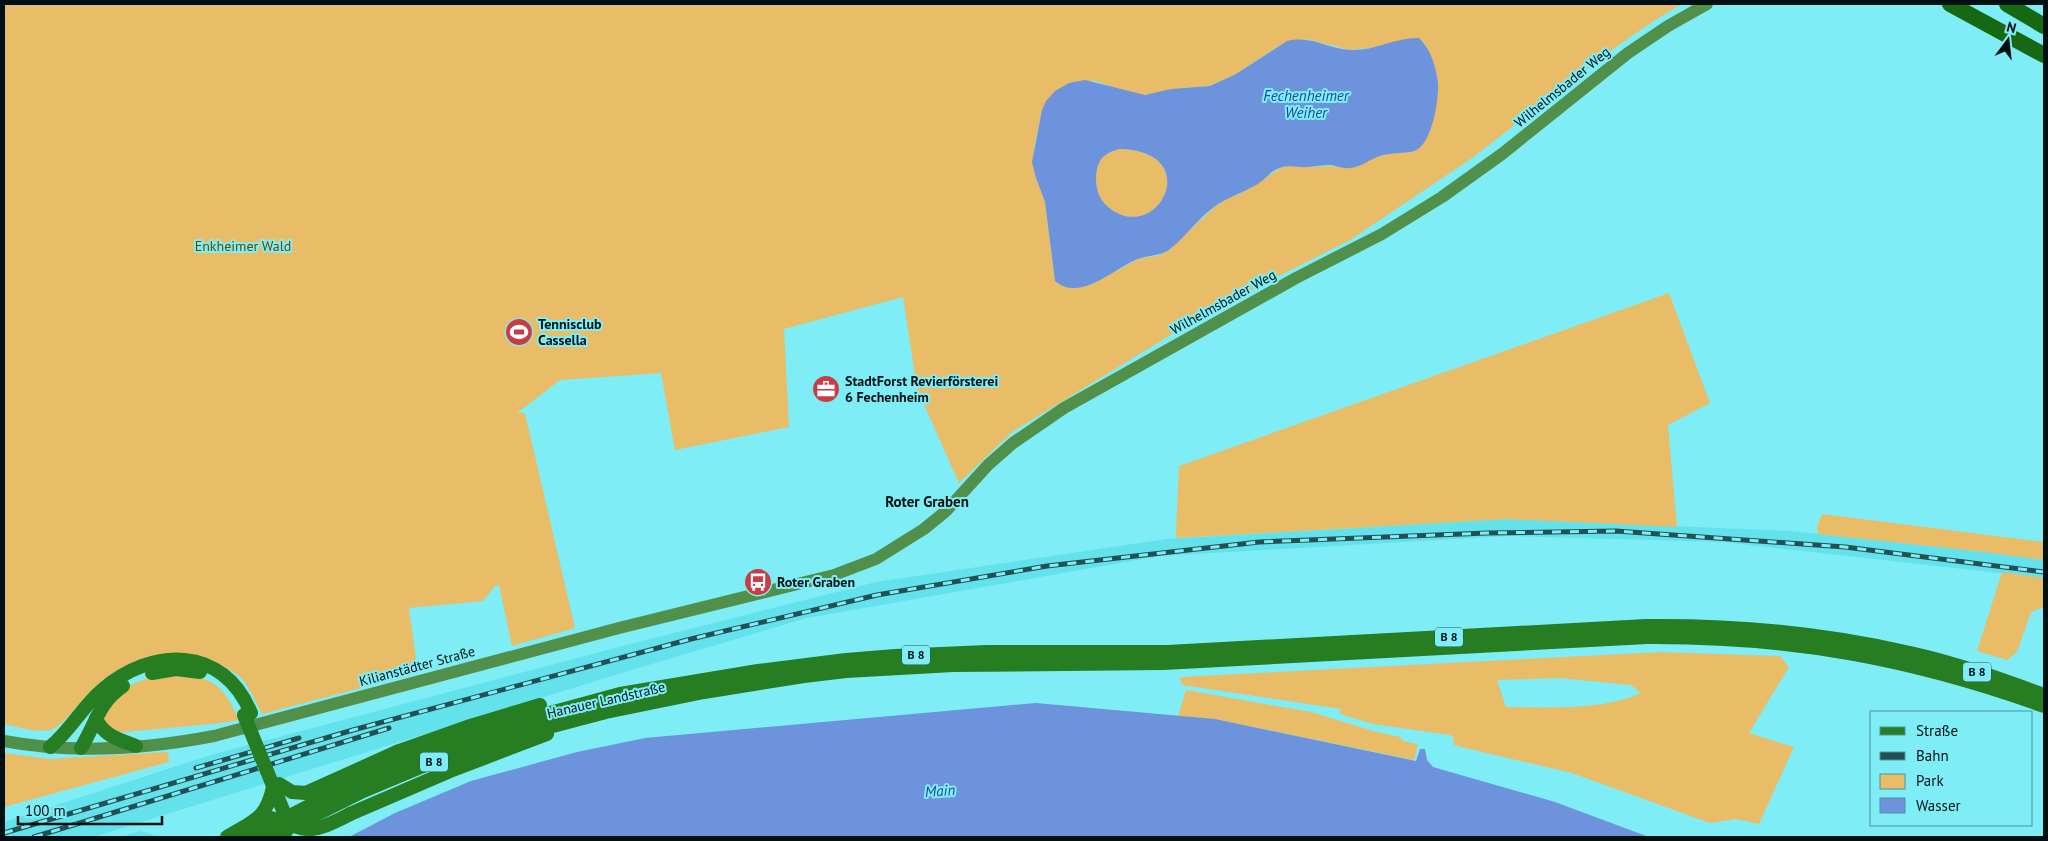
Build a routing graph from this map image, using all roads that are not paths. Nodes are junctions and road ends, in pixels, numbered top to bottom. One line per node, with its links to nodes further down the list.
1 (1706, 4): 6 (street, Wilhelmsbader Weg)
2 (1950, 4): 5 (highway)
3 (2007, 4): 4 (highway)
4 (2044, 26)
5 (2044, 55)
6 (834, 575): 16 (street, Kilianstädter Straße)
7 (1911, 659): 8 (main road, Hanauer Landstraße / B 8); 9 (main road, B 8); 10 (main road, B 8); 12 (main road, Hanauer Landstraße / B 8)
8 (620, 694): 19 (main road); 23 (main road, Hanauer Landstraße / B 8)
9 (2044, 695)
10 (2044, 706)
11 (84, 709): 13 (main road); 17 (main road); 18 (main road)
12 (606, 712): 21 (main road, bridge); 24 (main road, Hanauer Landstraße / B 8)
13 (248, 714): 14 (main road); 19 (main road)
14 (96, 718): 16 (main road); 18 (main road)
15 (4, 741): 17 (street, Kilianstädter Straße)
16 (136, 746): 18 (street, Kilianstädter Straße)
17 (50, 747): 18 (street, Kilianstädter Straße)
18 (81, 748)
19 (276, 786): 20 (main road); 21 (main road)
20 (260, 817): 22 (main road); 25 (main road, bridge)
21 (291, 830)
22 (227, 837)
23 (249, 837)
24 (271, 837)
25 (285, 837)

